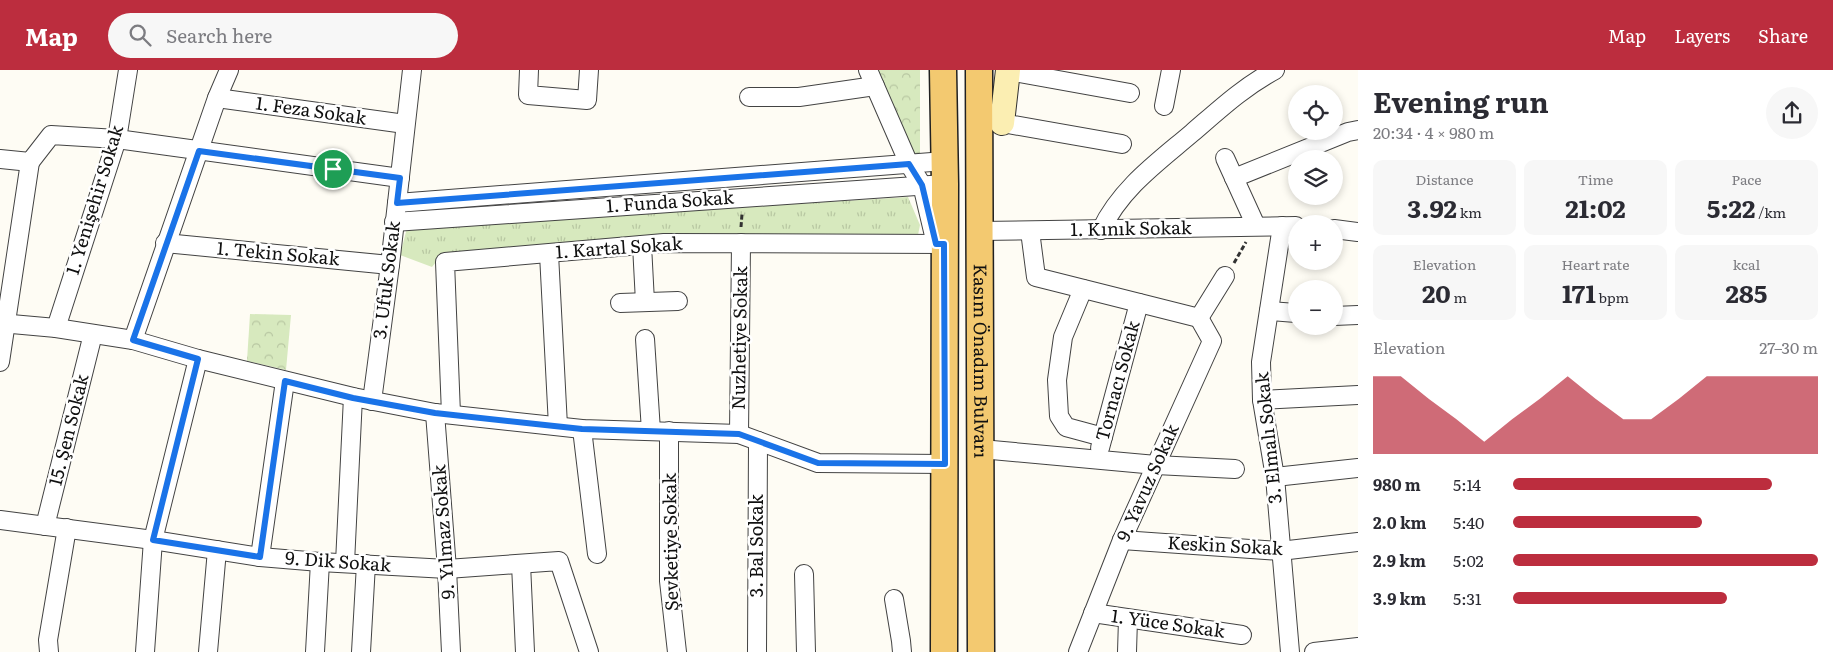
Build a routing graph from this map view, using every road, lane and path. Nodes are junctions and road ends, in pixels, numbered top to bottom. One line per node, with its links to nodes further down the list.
1 (128, 70): 19 (street, 1. Yenişehir Sokak)
2 (229, 70): 14 (street)
3 (412, 70): 17 (street, 3. Ufuk Sokak)
4 (529, 70): 5 (street)
5 (589, 70)
6 (943, 70): 26 (main road, Kasım Önadım Bulvarı)
7 (979, 70): 37 (main road, Kasım Önadım Bulvarı)
8 (1171, 70): 15 (street)
9 (1275, 70): 34 (street)
10 (1008, 71): 12 (street); 16 (street)
11 (872, 78): 13 (street); 25 (street)
12 (1130, 93)
13 (749, 96)
14 (217, 98): 17 (street, 1. Feza Sokak); 21 (street)
15 (1164, 106)
16 (1002, 123): 20 (street)
17 (405, 124): 27 (street, 3. Ufuk Sokak)
18 (1358, 130): 28 (street)
19 (117, 139): 21 (street); 24 (street); 58 (street, 1. Yenişehir Sokak)
20 (1122, 144)
21 (199, 151): 27 (street); 40 (street)
22 (1224, 158): 28 (street)
23 (0, 159): 24 (street)
24 (30, 162): 57 (street)
25 (909, 164): 26 (street, 1. Funda Sokak); 26 (street); 30 (street, 1. Funda Sokak)
26 (937, 177): 29 (street, 1. Funda Sokak); 42 (main road, Kasım Önadım Bulvarı)
27 (400, 178): 30 (street, 3. Ufuk Sokak)
28 (1234, 178): 32 (street)
29 (742, 197): 31 (street, 1. Funda Sokak); 41 (path)
30 (397, 203): 31 (street, 3. Ufuk Sokak)
31 (394, 222): 45 (street, 3. Ufuk Sokak)
32 (1256, 226): 33 (street, 1. Kınık Sokak); 34 (street, 1. Kınık Sokak); 46 (path)
33 (1288, 226)
34 (1101, 230): 38 (street, 1. Kınık Sokak)
35 (1288, 230): 52 (street, 3. Elmalı Sokak)
36 (1343, 230): 39 (street)
37 (980, 231): 38 (street, 1. Kınık Sokak); 77 (main road, Kasım Önadım Bulvarı)
38 (1030, 231): 47 (street)
39 (1358, 232)
40 (165, 243): 45 (street, 1. Tekin Sokak); 61 (street)
41 (741, 243): 42 (street, 1. Kartal Sokak); 43 (street, 1. Kartal Sokak); 74 (street, Nuzhetiye Sokak)
42 (940, 244): 79 (main road, Kasım Önadım Bulvarı)
43 (642, 245): 44 (street, 1. Kartal Sokak); 49 (street)
44 (549, 254): 69 (street, 1. Kartal Sokak); 70 (street)
45 (390, 264): 68 (street, 3. Ufuk Sokak)
46 (1225, 276): 56 (street)
47 (1083, 289): 51 (street); 75 (street)
48 (678, 301): 49 (street)
49 (645, 302): 50 (street)
50 (620, 303)
51 (1139, 303): 56 (street); 75 (street, Tornacı Sokak)
52 (1269, 311): 53 (street); 67 (street, 3. Elmalı Sokak)
53 (1288, 313)
54 (1358, 315): 55 (street)
55 (1343, 316)
56 (1199, 318): 80 (street, 9. Yavuz Sokak)
57 (3, 323): 58 (street); 63 (street)
58 (56, 328): 59 (street)
59 (92, 334): 61 (street); 85 (street, 15. Şen Sokak)
60 (645, 339): 72 (street)
61 (133, 340): 62 (street)
62 (198, 359): 64 (street); 87 (street)
63 (0, 362)
64 (285, 381): 66 (street); 93 (street)
65 (1358, 395): 67 (street)
66 (353, 398): 68 (street); 95 (street)
67 (1262, 400): 83 (street, 3. Elmalı Sokak)
68 (372, 401): 69 (street)
69 (443, 413): 70 (street); 98 (street, 9. Yılmaz Sokak)
70 (558, 426): 71 (street)
71 (582, 429): 72 (street); 92 (street)
72 (651, 431): 73 (street)
73 (669, 431): 74 (street); 113 (street, Şevketiye Sokak)
74 (739, 434): 76 (street)
75 (1103, 436): 78 (street, Tornacı Sokak)
76 (758, 441): 79 (street); 114 (street, 3. Bal Sokak)
77 (981, 449): 78 (street); 118 (main road, Kasım Önadım Bulvarı)
78 (1098, 459): 80 (street)
79 (945, 464): 117 (main road, Kasım Önadım Bulvarı)
80 (1156, 465): 82 (street); 88 (street, 9. Yavuz Sokak)
81 (1358, 468): 83 (street)
82 (1235, 469)
83 (1275, 477): 91 (street, 3. Elmalı Sokak)
84 (0, 520): 85 (street, 9. Dik Sokak)
85 (45, 526): 86 (street, 9. Dik Sokak)
86 (67, 528): 87 (street, 9. Dik Sokak); 105 (street)
87 (153, 540): 90 (street, 9. Dik Sokak); 106 (street)
88 (1122, 540): 91 (street, Keskin Sokak); 101 (street, 9. Yavuz Sokak)
89 (1358, 542): 91 (street, Keskin Sokak)
90 (217, 550): 93 (street, 9. Dik Sokak); 107 (street)
91 (1280, 551): 121 (street, 3. Elmalı Sokak)
92 (597, 554)
93 (260, 557): 94 (street, 9. Dik Sokak)
94 (320, 562): 95 (street, 9. Dik Sokak); 108 (street)
95 (345, 563): 96 (street, 9. Dik Sokak)
96 (366, 564): 98 (street, 9. Dik Sokak); 109 (street)
97 (522, 564): 98 (street, 9. Dik Sokak); 111 (street); 112 (street, 9. Dik Sokak)
98 (447, 569): 110 (street, 9. Yılmaz Sokak)
99 (804, 574): 115 (street)
100 (894, 599): 116 (street)
101 (1093, 613): 102 (street, 1. Yüce Sokak); 119 (street, 9. Yavuz Sokak)
102 (1128, 619): 103 (street, 1. Yüce Sokak); 120 (street)
103 (1242, 635)
104 (1358, 647): 122 (street)
105 (49, 652)
106 (145, 652)
107 (208, 652)
108 (315, 652)
109 (361, 652)
110 (451, 652)
111 (525, 652)
112 (589, 652)
113 (677, 652)
114 (757, 652)
115 (806, 652)
116 (902, 652)
117 (944, 652)
118 (981, 652)
119 (1078, 652)
120 (1127, 652)
121 (1290, 652)
122 (1314, 652)

